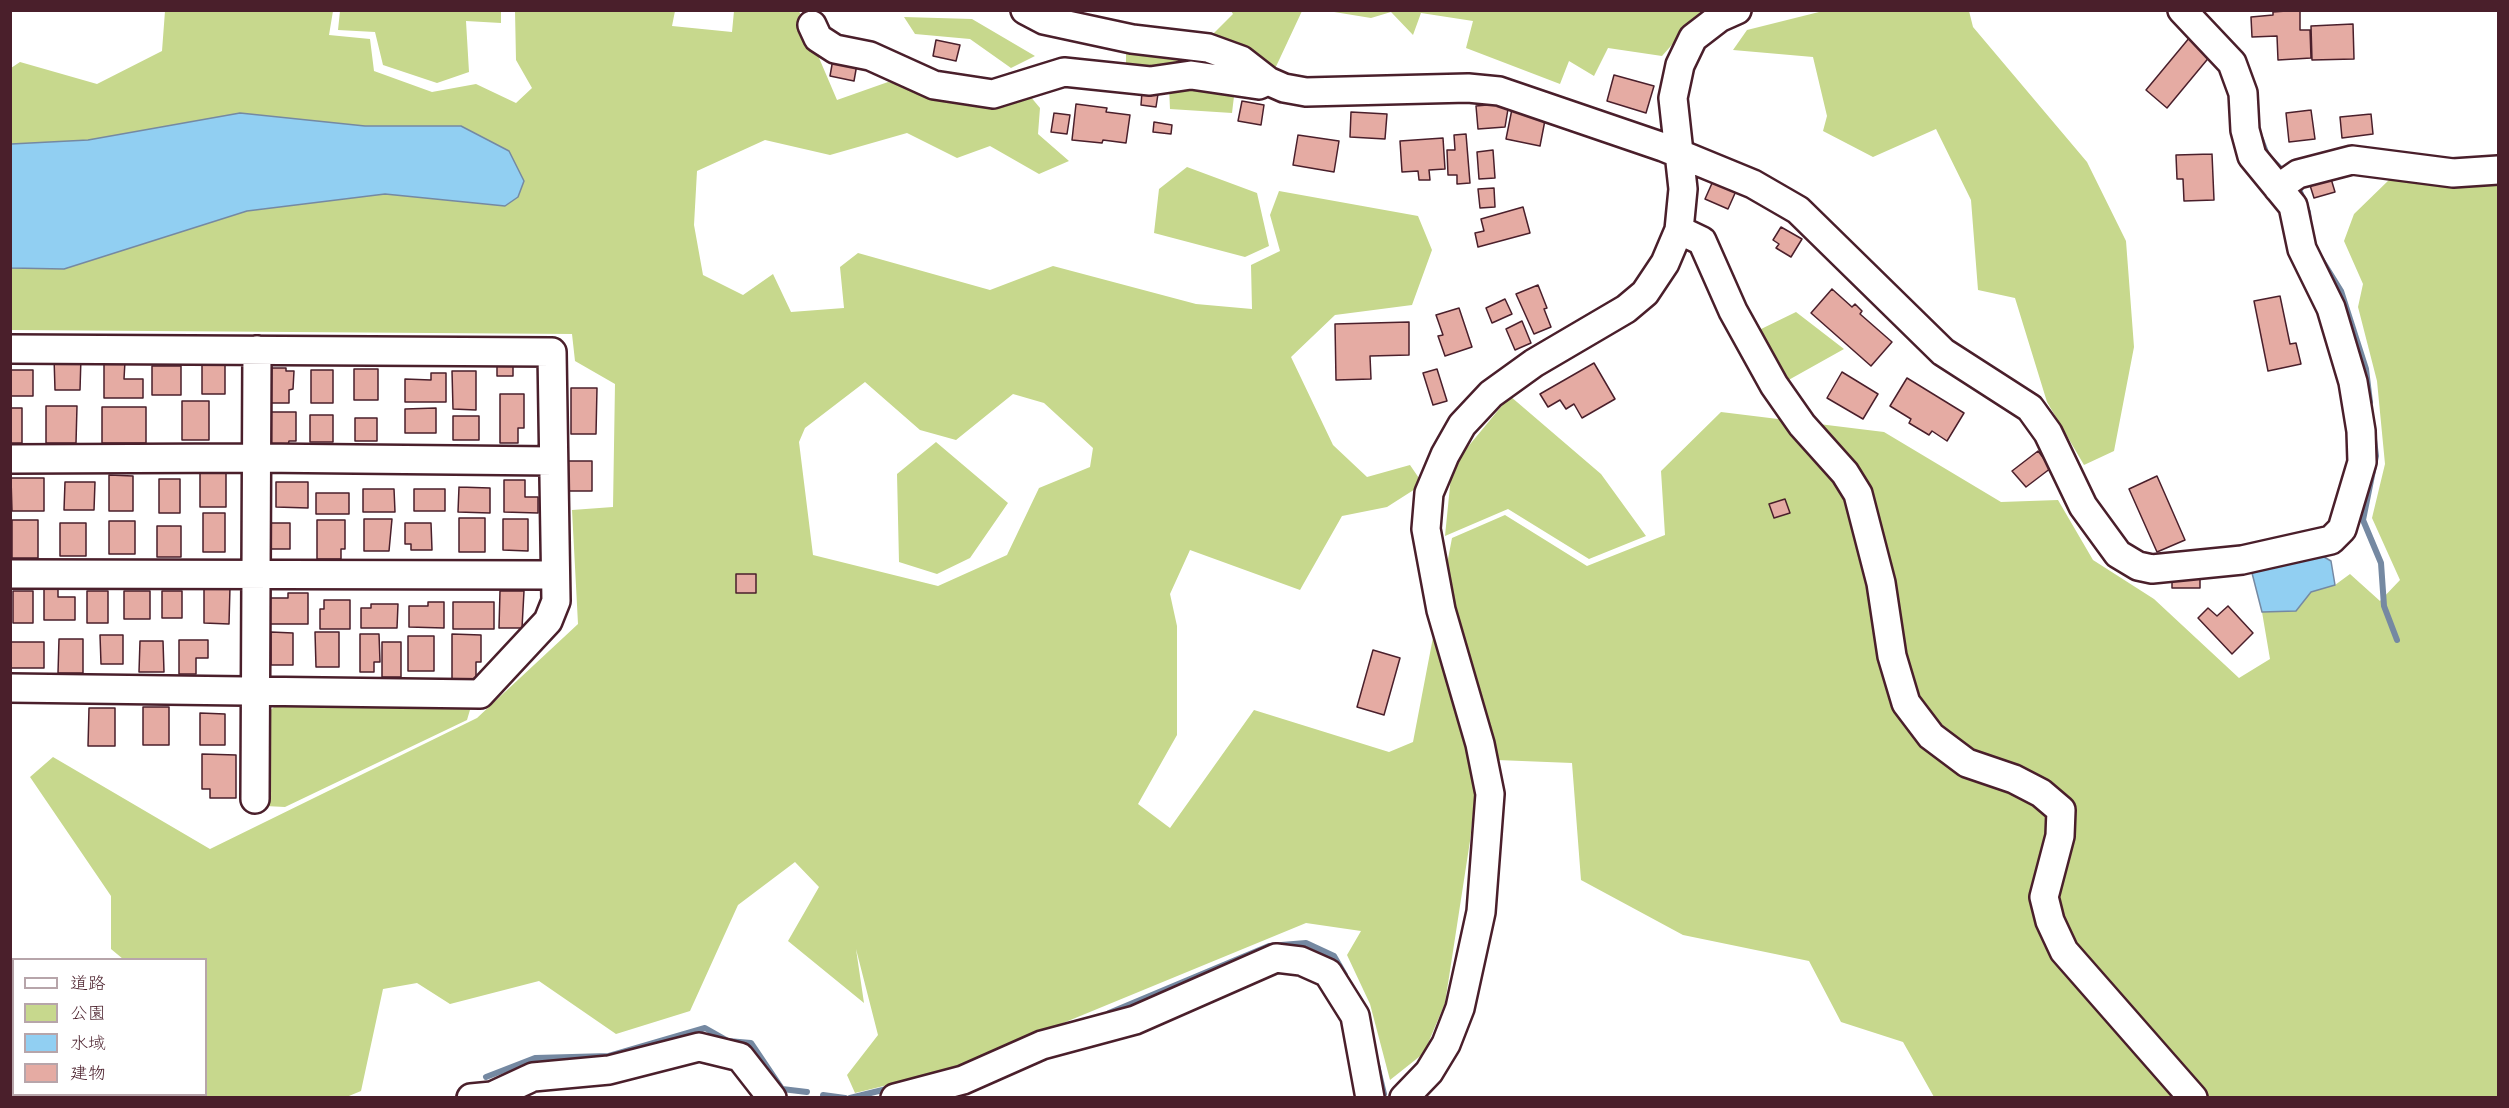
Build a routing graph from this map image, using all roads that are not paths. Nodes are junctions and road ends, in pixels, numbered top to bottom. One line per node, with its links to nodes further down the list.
1 (1025, 10): 5 (street)
2 (1737, 10): 6 (street)
3 (2182, 10): 8 (street)
4 (812, 25): 5 (street)
5 (1268, 81): 6 (street)
6 (1679, 154): 8 (street); 9 (street)
7 (2499, 170): 8 (street)
8 (2278, 188)
9 (1679, 230): 25 (street); 26 (street)
10 (10, 349): 11 (street)
11 (257, 350): 12 (street); 14 (street)
12 (257, 458): 13 (street); 14 (street); 16 (street)
13 (10, 459)
14 (553, 461): 17 (street)
15 (10, 574): 16 (street)
16 (256, 575): 17 (street); 19 (street)
17 (554, 575): 19 (street)
18 (10, 688): 19 (street)
19 (256, 692): 20 (street)
20 (255, 799)
21 (471, 1098): 22 (street)
22 (772, 1098)
23 (895, 1098): 24 (street)
24 (1370, 1098)
25 (1404, 1098)
26 (2193, 1098)

